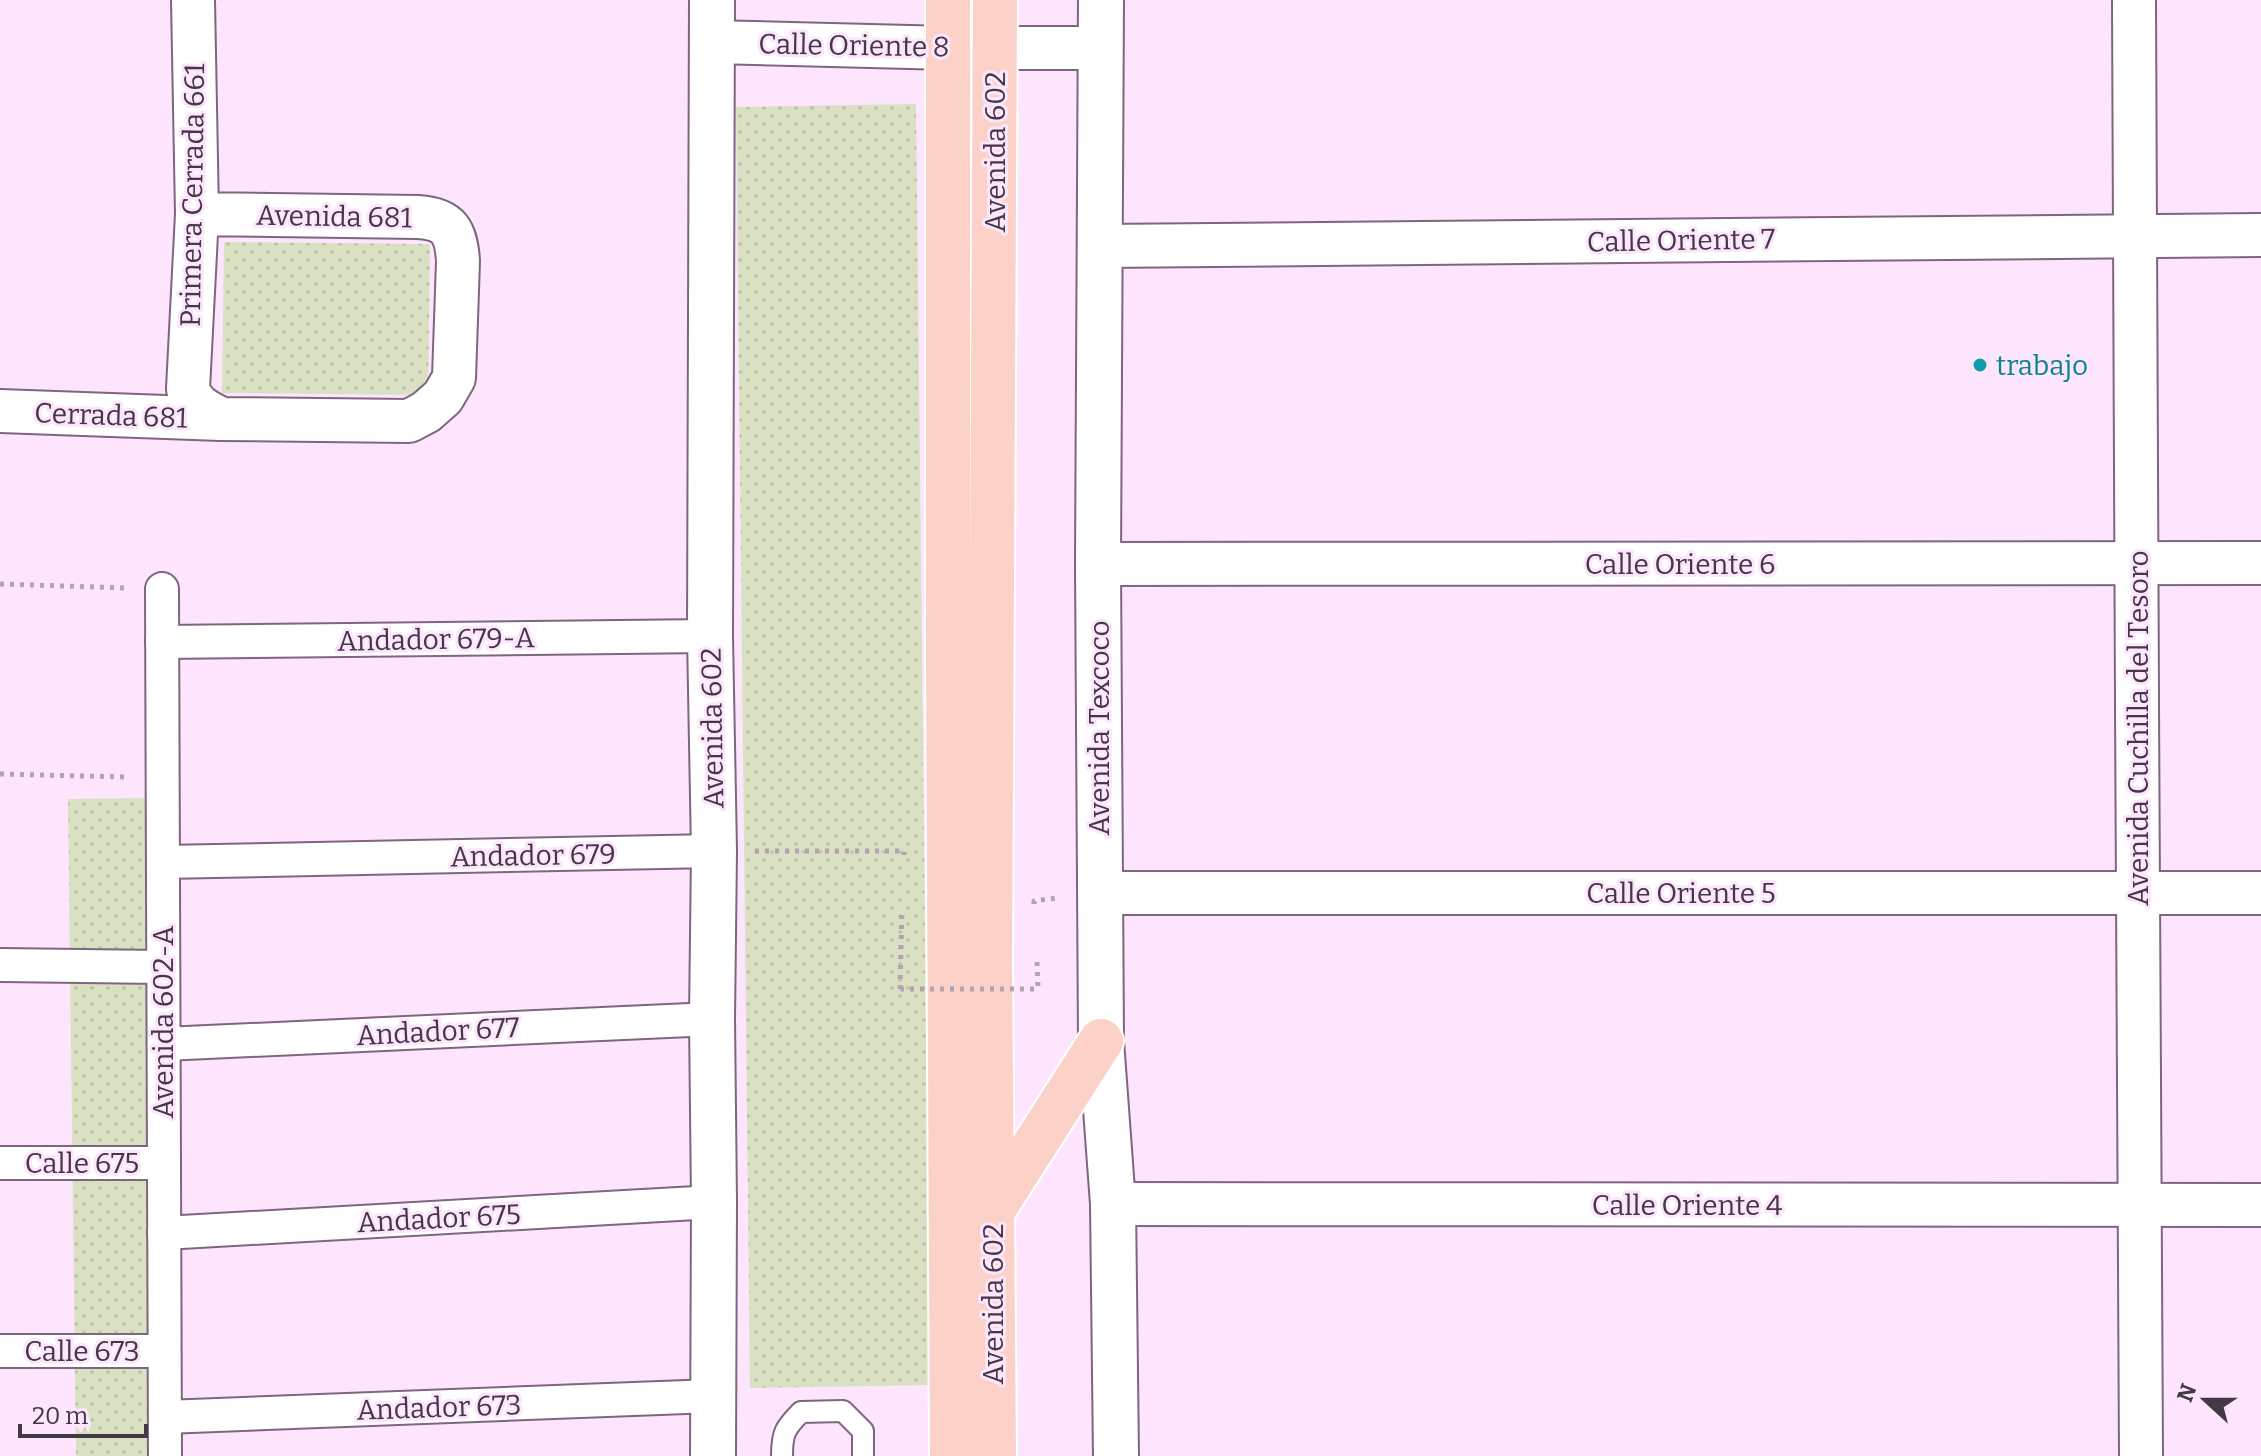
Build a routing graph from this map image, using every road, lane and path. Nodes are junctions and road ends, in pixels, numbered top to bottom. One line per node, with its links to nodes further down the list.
1 (193, 0): 10 (street, Primera Cerrada 661)
2 (948, 0): 8 (main road, Avenida 602)
3 (995, 0): 7 (main road, Avenida 602)
4 (1101, 0): 9 (main road, Avenida Texcoco)
5 (2134, 0): 11 (street, Avenida Cuchilla del Tesoro)
6 (712, 21): 8 (street, Calle Oriente 8); 21 (main road, Avenida 602)
7 (996, 47): 8 (street, Calle Oriente 8); 9 (street, Calle Oriente 8); 44 (main road, Avenida 602)
8 (949, 48): 54 (main road, Avenida 602)
9 (1100, 48): 13 (main road, Avenida Texcoco)
10 (197, 214): 15 (street, Primera Cerrada 661); 15 (street, Avenida 681)
11 (2136, 235): 12 (street, Calle Oriente 7); 13 (street, Calle Oriente 7); 16 (street, Avenida Cuchilla del Tesoro)
12 (2261, 235)
13 (1101, 246): 18 (main road, Avenida Texcoco)
14 (0, 411): 15 (street, Cerrada 681)
15 (221, 419)
16 (2137, 563): 17 (street, Calle Oriente 6); 18 (street, Calle Oriente 6); 29 (street, Avenida Cuchilla del Tesoro)
17 (2261, 563)
18 (1098, 564): 28 (main road, Avenida Texcoco)
19 (0, 584): 20 (path)
20 (162, 589): 22 (street, Avenida 602-A)
21 (710, 636): 22 (street, Andador 679-A); 25 (main road, Avenida 602)
22 (162, 642): 24 (street, Avenida 602-A)
23 (0, 774): 24 (path)
24 (163, 778): 26 (street, Avenida 602-A)
25 (714, 851): 26 (street, Andador 679); 27 (path); 35 (main road, Avenida 602)
26 (163, 862): 33 (street, Avenida 602-A)
27 (903, 866)
28 (1100, 893): 29 (street, Calle Oriente 5); 36 (main road, Avenida Texcoco)
29 (2138, 893): 30 (street, Calle Oriente 5); 42 (street, Avenida Cuchilla del Tesoro)
30 (2261, 893)
31 (903, 897): 34 (path, bridge)
32 (0, 965): 33 (street)
33 (163, 967): 37 (street, Avenida 602-A)
34 (1038, 989)
35 (712, 1019): 37 (street, Andador 677); 40 (main road, Avenida 602)
36 (1101, 1041): 41 (main road, Avenida Texcoco); 44 (main road)
37 (164, 1044): 39 (street, Avenida 602-A)
38 (0, 1163): 39 (street, Calle 675)
39 (164, 1163): 45 (street, Avenida 602-A)
40 (714, 1202): 45 (street, Andador 675); 48 (main road, Avenida 602)
41 (1113, 1204): 42 (street, Calle Oriente 4); 56 (main road, Avenida Texcoco)
42 (2138, 1205): 43 (street, Calle Oriente 4); 57 (street, Avenida Cuchilla del Tesoro)
43 (2261, 1205)
44 (993, 1210): 55 (main road, Avenida 602)
45 (164, 1233): 47 (street, Avenida 602-A)
46 (0, 1351): 47 (street, Calle 673)
47 (164, 1351): 49 (street, Avenida 602-A)
48 (713, 1396): 49 (street, Andador 673); 51 (main road, Avenida 602)
49 (165, 1417): 50 (street, Avenida 602-A)
50 (165, 1456)
51 (713, 1456)
52 (782, 1456): 53 (lane)
53 (863, 1456)
54 (952, 1456)
55 (994, 1456)
56 (1116, 1456)
57 (2141, 1456)

